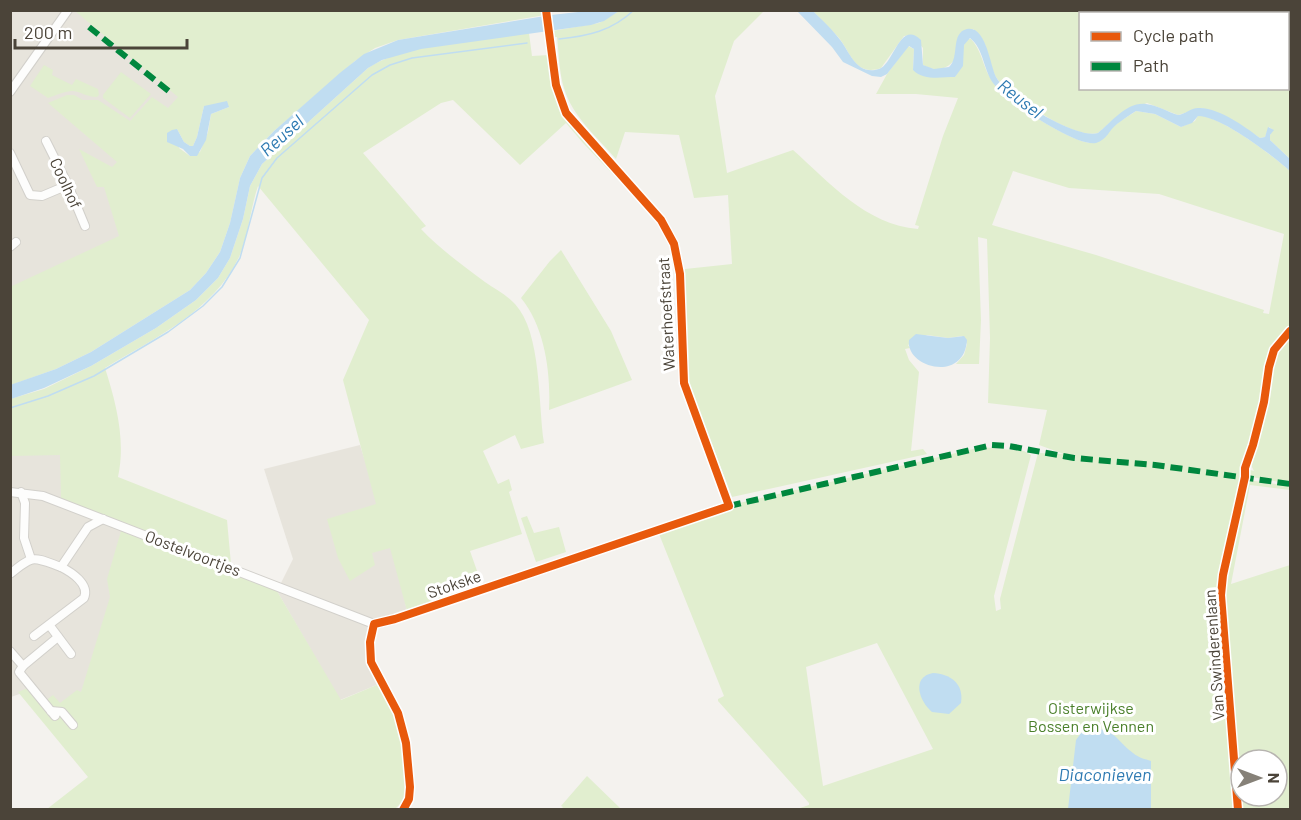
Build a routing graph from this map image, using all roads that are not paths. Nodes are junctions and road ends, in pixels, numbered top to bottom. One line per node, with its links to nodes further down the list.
1 (68, 10): 3 (street)
2 (546, 10): 11 (street, Waterhoefstraat)
3 (10, 92)
4 (46, 141): 7 (street, Coolhof)
5 (10, 153): 6 (street)
6 (14, 171): 7 (street)
7 (68, 184): 8 (street, Coolhof)
8 (85, 225)
9 (10, 492): 10 (street, Oostelvoortjes)
10 (21, 492): 12 (street, Oostelvoortjes); 13 (street)
11 (729, 506): 16 (street, Stokske)
12 (103, 519): 14 (street); 16 (street, Oostelvoortjes)
13 (31, 559): 14 (street); 15 (street)
14 (61, 567): 17 (street)
15 (10, 574)
16 (374, 624): 24 (street)
17 (50, 626): 18 (street); 19 (street)
18 (34, 636)
19 (58, 637): 21 (street); 22 (street)
20 (10, 651): 22 (street)
21 (71, 654)
22 (23, 666): 23 (street)
23 (73, 725)
24 (403, 810)

